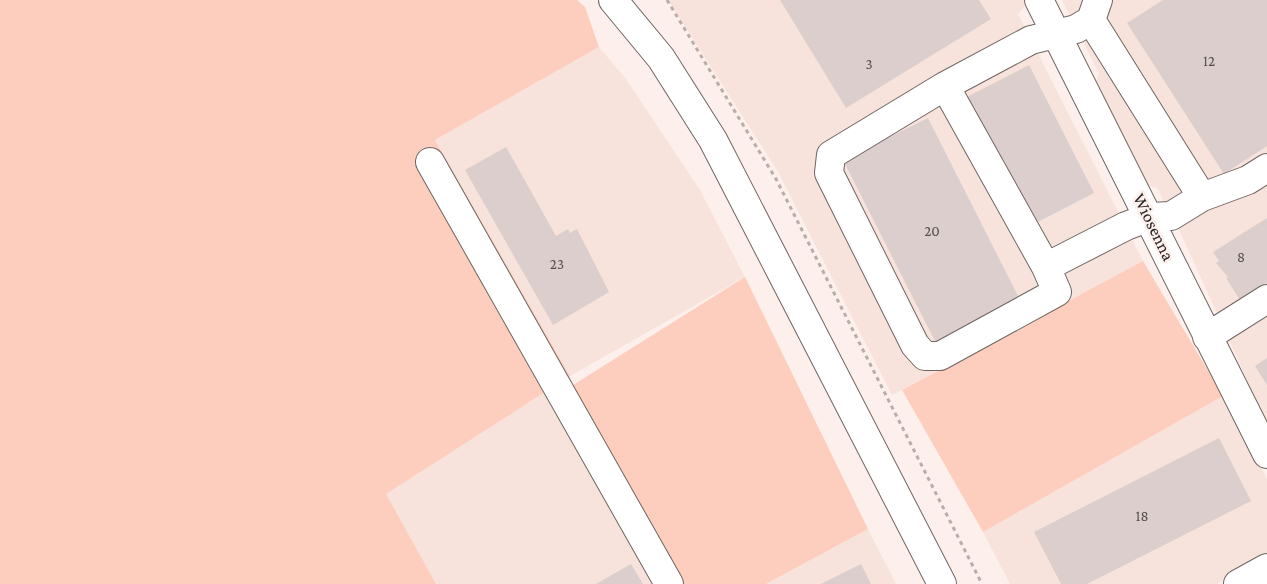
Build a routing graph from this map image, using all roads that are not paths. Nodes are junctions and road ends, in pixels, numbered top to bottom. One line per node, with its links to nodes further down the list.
1 (613, 0): 16 (main road)
2 (1038, 0): 4 (main road, Wiosenna)
3 (1095, 10): 4 (main road); 8 (main road)
4 (1056, 34): 5 (main road); 9 (main road, Wiosenna)
5 (946, 86): 10 (main road); 10 (main road)
6 (430, 162): 15 (main road)
7 (1267, 168): 8 (main road)
8 (1202, 197): 9 (main road)
9 (1150, 217): 10 (main road); 12 (main road, Wiosenna)
10 (1046, 267)
11 (1267, 299): 12 (main road)
12 (1207, 337): 13 (main road, Wiosenna)
13 (1267, 454)
14 (1267, 568): 17 (main road)
15 (669, 584)
16 (942, 584)
17 (1238, 584)

